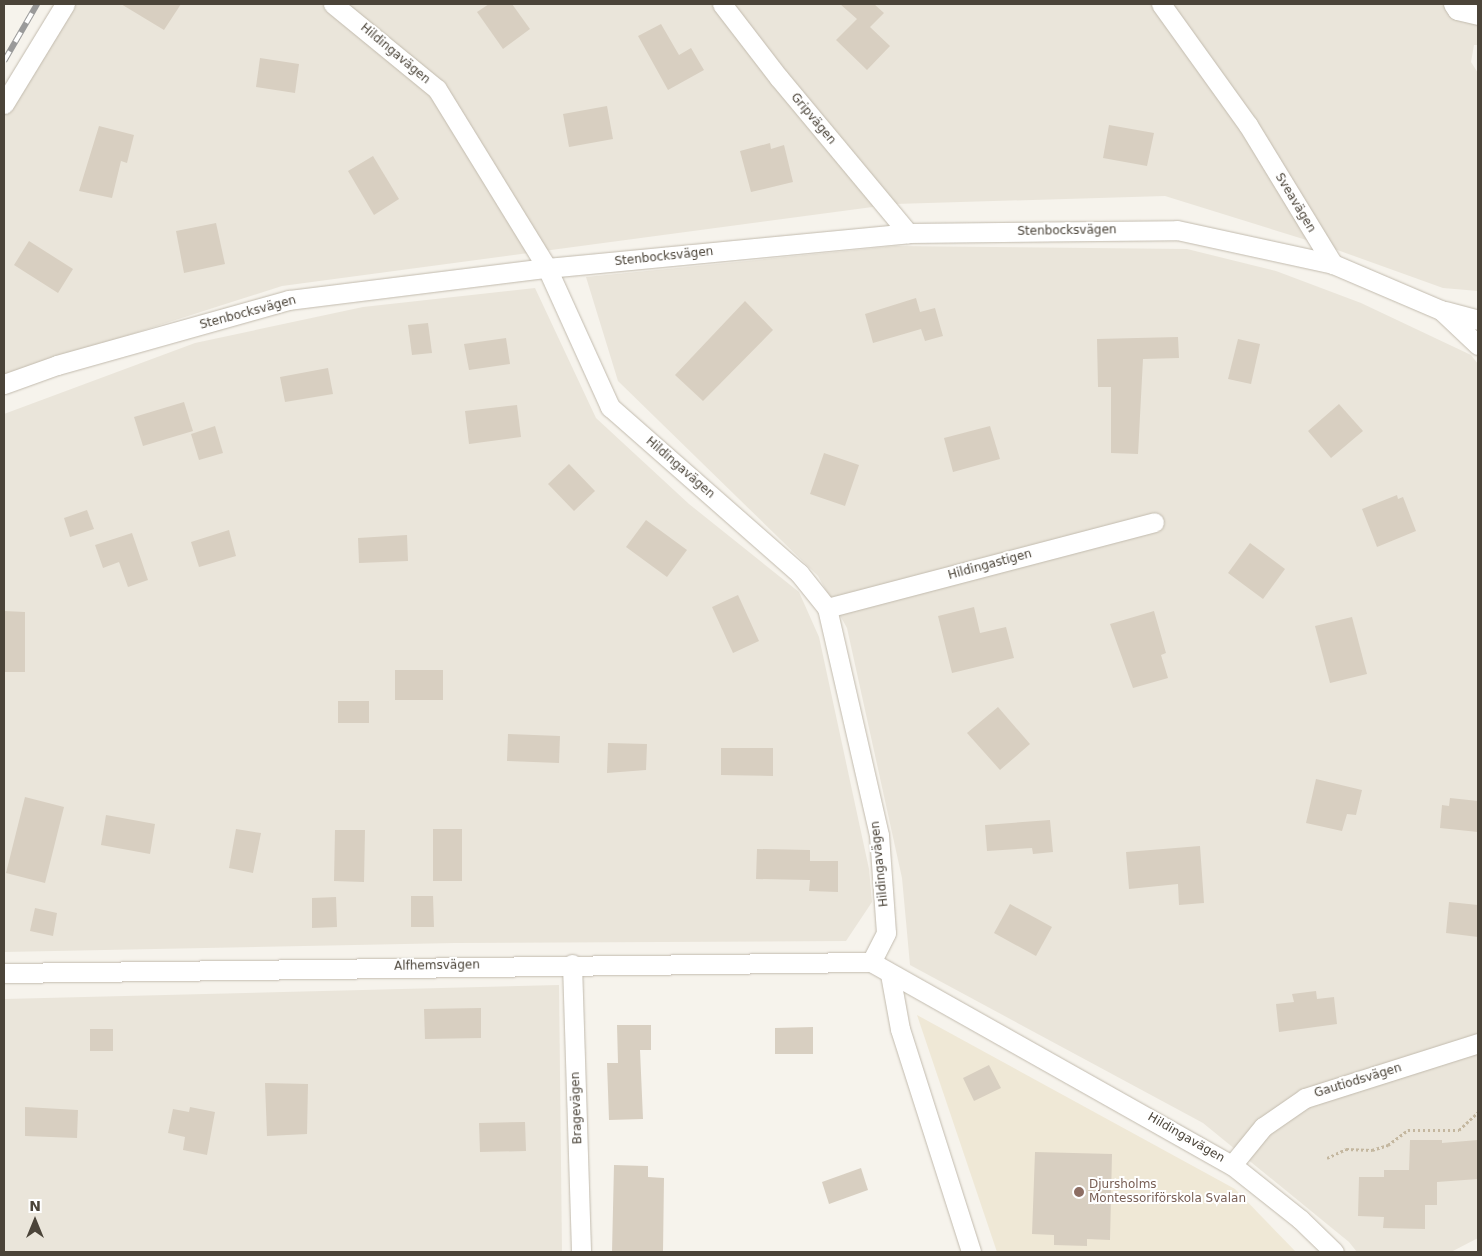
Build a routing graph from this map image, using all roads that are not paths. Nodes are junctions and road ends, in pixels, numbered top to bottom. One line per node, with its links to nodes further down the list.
1 (65, 4): 7 (street)
2 (333, 4): 10 (street, Hildingavägen)
3 (722, 4): 8 (street, Gripvägen)
4 (1161, 4): 9 (street, Sveavägen)
5 (1453, 4): 6 (street)
6 (1478, 15)
7 (4, 104)
8 (908, 232): 9 (street, Stenbocksvägen); 10 (street, Stenbocksvägen)
9 (1333, 264): 11 (street)
10 (547, 268): 14 (street, Stenbocksvägen); 16 (street, Hildingavägen)
11 (1441, 310): 12 (street); 13 (street)
12 (1478, 320)
13 (1478, 345)
14 (4, 384)
15 (1154, 522): 16 (street, Hildingastigen)
16 (827, 608): 17 (street, Hildingavägen)
17 (871, 962): 18 (street, Alfhemsvägen); 20 (street, Hildingavägen)
18 (572, 964): 19 (street, Alfhemsvägen); 23 (street, Bragevägen)
19 (4, 972)
20 (890, 974): 22 (street, Hildingavägen); 24 (street)
21 (1478, 1043): 22 (street, Gautiodsvägen)
22 (1232, 1165): 25 (street, Hildingavägen)
23 (581, 1252)
24 (971, 1252)
25 (1334, 1252)

